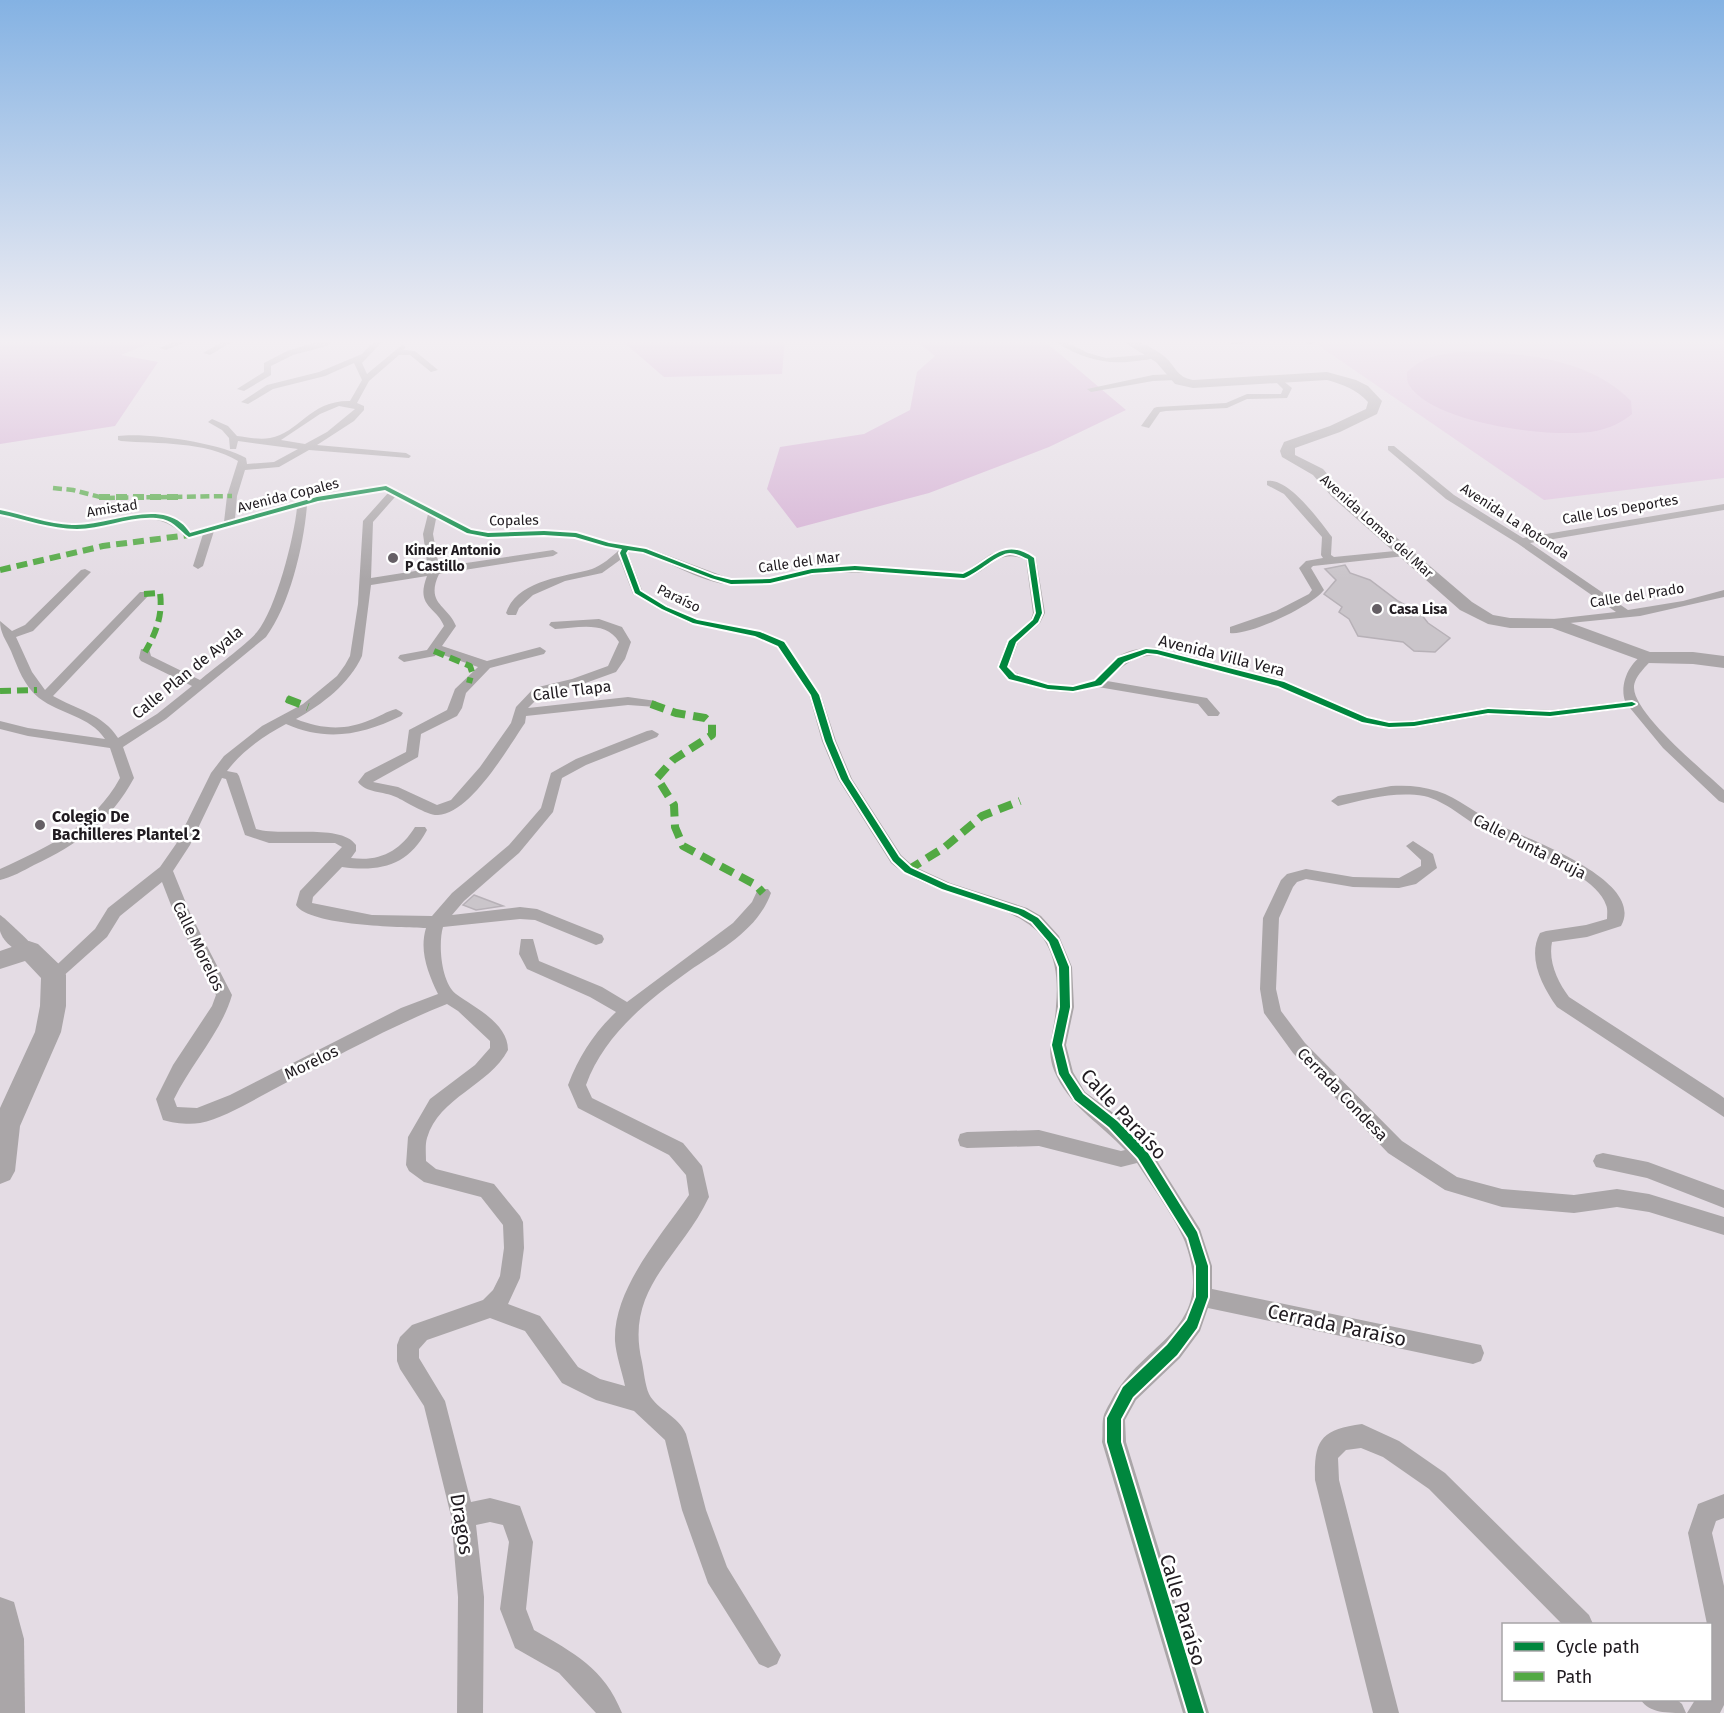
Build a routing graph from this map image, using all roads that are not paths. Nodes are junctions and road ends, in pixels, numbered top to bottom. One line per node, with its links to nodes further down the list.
1 (309, 419): 9 (street)
2 (351, 419): 10 (street)
3 (1151, 419): 6 (street)
4 (1359, 419): 27 (main road, Avenida Lomas del Mar)
5 (212, 422): 8 (street)
6 (1146, 426)
7 (121, 438): 12 (street)
8 (234, 438): 9 (street); 12 (street)
9 (268, 441): 10 (street)
10 (305, 447): 13 (street); 14 (street)
11 (1391, 448): 24 (street, Avenida La Rotonda)
12 (232, 453): 14 (street)
13 (406, 456)
14 (241, 467): 21 (street)
15 (1270, 483): 29 (street)
16 (394, 492): 17 (street, Avenida Copales); 20 (street, Copales); 33 (street)
17 (302, 503): 21 (street, Avenida Copales); 51 (street, Calle Plan de Ayala)
18 (1724, 507): 24 (street, Calle Los Deportes)
19 (0, 512): 23 (street, Amistad)
20 (434, 512): 25 (street, Copales); 32 (street)
21 (229, 525): 22 (street, Avenida Copales)
22 (209, 531): 23 (street, Avenida Copales); 30 (street)
23 (189, 536)
24 (1521, 541): 37 (street, Avenida La Rotonda)
25 (608, 545): 26 (street, Calle del Mar)
26 (625, 550): 36 (street); 42 (street, Paraíso); 50 (street, Calle del Mar)
27 (1405, 553): 29 (street); 38 (main road, Avenida Lomas del Mar)
28 (553, 554): 32 (street)
29 (1331, 561): 41 (street)
30 (198, 566)
31 (85, 572): 40 (street)
32 (434, 573): 33 (street); 43 (street)
33 (366, 582): 58 (street)
34 (1724, 593): 37 (street, Calle del Prado)
35 (144, 594): 52 (street)
36 (512, 613)
37 (1626, 614): 38 (street, Calle del Prado)
38 (1554, 623): 46 (main road, Avenida Lomas del Mar)
39 (555, 625): 56 (street)
40 (4, 630): 52 (street)
41 (1234, 630)
42 (757, 634): 83 (street, Calle Paraíso)
43 (435, 649): 47 (street); 49 (street)
44 (540, 651): 49 (street)
45 (145, 652): 51 (street)
46 (1648, 657): 48 (main road); 54 (street)
47 (404, 658)
48 (1724, 662)
49 (486, 665): 56 (street, Calle Tlapa)
50 (1098, 683): 54 (street, Avenida Villa Vera); 57 (street)
51 (201, 685): 61 (street, Calle Plan de Ayala)
52 (46, 696): 61 (street)
53 (651, 704): 56 (street, Calle Tlapa)
54 (1632, 704): 63 (street)
55 (396, 713): 58 (street)
56 (520, 713)
57 (1213, 713)
58 (286, 719): 62 (street)
59 (0, 725): 61 (street)
60 (652, 734): 72 (street)
61 (117, 750): 69 (street)
62 (218, 773): 67 (street); 68 (street)
63 (1724, 798)
64 (1338, 801): 80 (street, Calle Punta Bruja)
65 (420, 830): 67 (street)
66 (1413, 846): 87 (street, Cerrada Condesa)
67 (339, 861): 72 (street)
68 (165, 871): 77 (street); 81 (street, Calle Morelos)
69 (0, 875)
70 (763, 893): 79 (street)
71 (0, 921): 75 (street)
72 (436, 922): 73 (street); 78 (street)
73 (596, 939)
74 (527, 944): 79 (street)
75 (29, 950): 76 (main road); 77 (main road)
76 (0, 960)
77 (54, 975): 85 (main road)
78 (448, 997): 81 (street, Morelos); 89 (street)
79 (628, 1011): 91 (street)
80 (1721, 1101)
81 (170, 1114)
82 (967, 1140): 83 (street)
83 (1142, 1154): 88 (street, Calle Paraíso)
84 (1603, 1161): 86 (street)
85 (0, 1171)
86 (1724, 1199)
87 (1724, 1226)
88 (1202, 1297): 90 (street, Cerrada Paraíso); 102 (street, Calle Paraíso)
89 (490, 1308): 91 (street); 93 (street, Dragos)
90 (1473, 1353)
91 (640, 1401): 97 (street)
92 (1724, 1506): 96 (street)
93 (464, 1516): 100 (street, Dragos); 101 (street)
94 (0, 1616): 99 (main road)
95 (1579, 1623): 103 (street)
96 (1724, 1644): 105 (street)
97 (768, 1655)
98 (1655, 1701): 104 (street)
99 (5, 1713)
100 (470, 1713)
101 (609, 1713)
102 (1196, 1713)
103 (1386, 1713)
104 (1673, 1713)
105 (1700, 1713)

